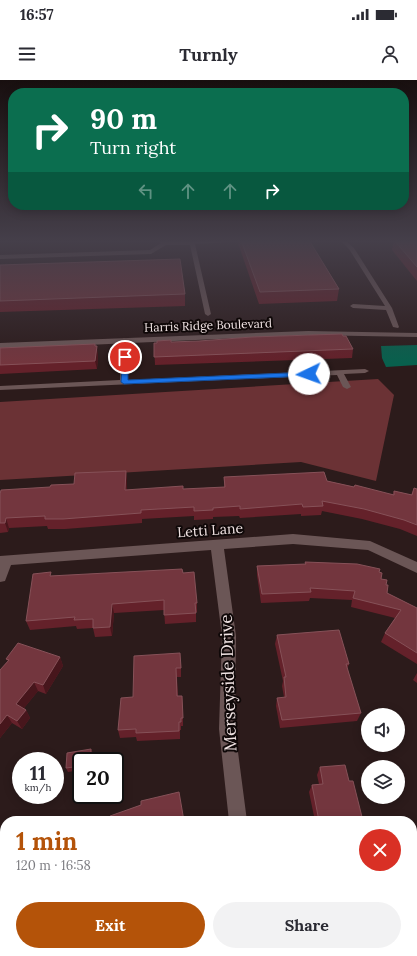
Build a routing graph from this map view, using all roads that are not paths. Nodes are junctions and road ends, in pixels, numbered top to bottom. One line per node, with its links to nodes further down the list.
1 (201, 281): 5 (lane)
2 (372, 281): 4 (lane)
3 (353, 306): 4 (lane)
4 (390, 308): 8 (lane)
5 (208, 314)
6 (330, 325): 11 (street, Harris Ridge Boulevard)
7 (362, 325): 8 (street)
8 (396, 327): 9 (street)
9 (417, 327)
10 (417, 335): 11 (street, Harris Ridge Boulevard)
11 (124, 337): 12 (street, Harris Ridge Boulevard); 13 (street, Harris Ridge Boulevard); 16 (lane)
12 (0, 338)
13 (0, 346)
14 (365, 371): 15 (lane)
15 (340, 373): 16 (lane); 17 (lane)
16 (124, 382): 18 (lane)
17 (347, 387)
18 (0, 388)
19 (217, 545): 20 (street, Letti Lane); 21 (street, Letti Lane); 23 (street, Merseyside Drive)
20 (3, 561): 22 (street)
21 (417, 568)
22 (0, 577)
23 (237, 816)

